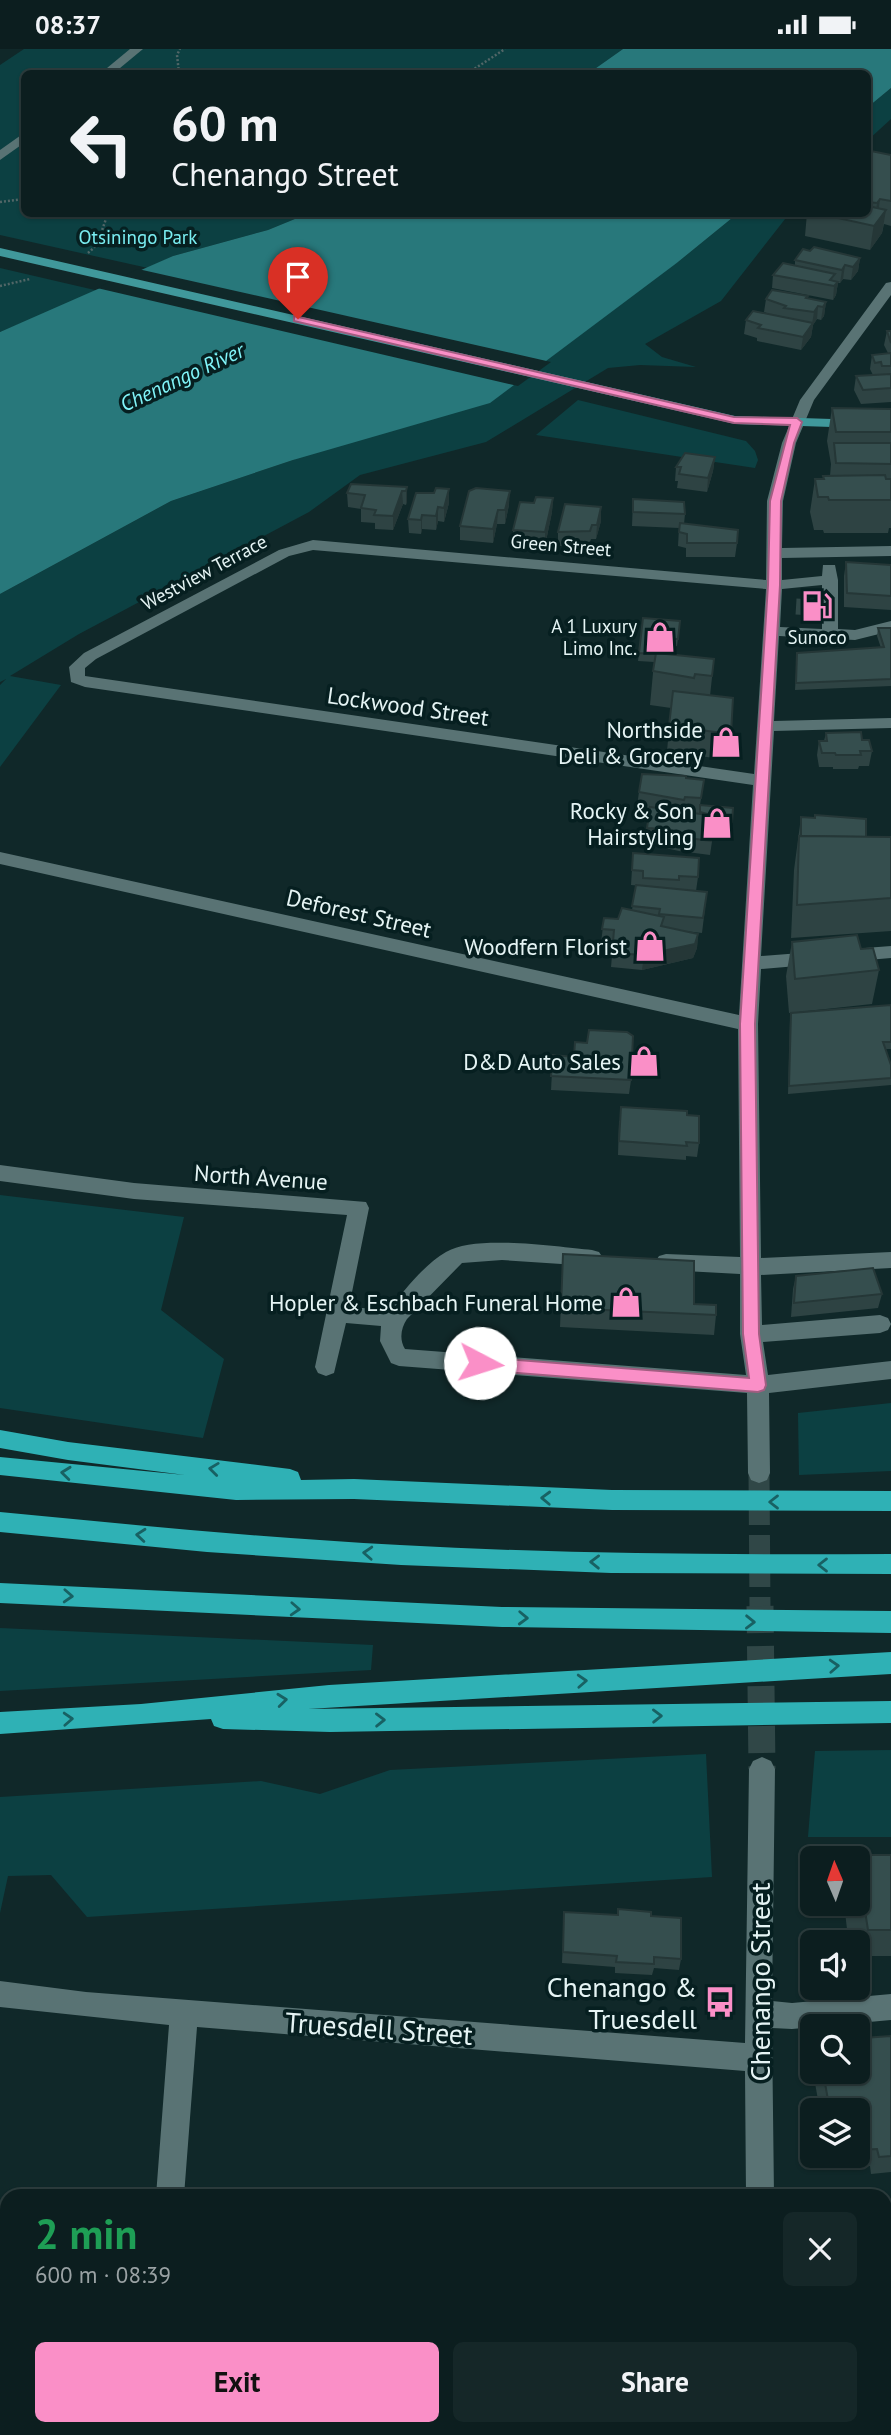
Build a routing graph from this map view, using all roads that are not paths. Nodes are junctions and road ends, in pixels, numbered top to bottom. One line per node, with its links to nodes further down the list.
1 (137, 49): 2 (street)
2 (111, 70)
3 (21, 139): 4 (street)
4 (0, 156)
5 (5, 253): 8 (main road)
6 (891, 286): 8 (street)
7 (891, 420): 8 (main road)
8 (797, 422): 11 (street)
9 (344, 547): 15 (street, Green Street); 20 (street, Westview Terrace)
10 (891, 551): 12 (street)
11 (775, 553): 12 (street); 15 (street)
12 (829, 567): 13 (street); 14 (street, Green Street); 19 (street)
13 (891, 567)
14 (806, 582): 15 (street, Green Street); 18 (street)
15 (774, 585): 17 (street)
16 (891, 626): 19 (street)
17 (771, 631): 18 (street); 22 (street)
18 (803, 633): 19 (street)
19 (830, 634)
20 (90, 656): 23 (street, Lockwood Street)
21 (891, 723): 22 (street)
22 (765, 726): 23 (street)
23 (762, 781): 26 (street)
24 (0, 858): 27 (street, Deforest Street)
25 (891, 952): 26 (street)
26 (753, 963): 27 (street)
27 (748, 1024): 32 (street)
28 (0, 1173): 33 (street, North Avenue)
29 (618, 1259): 34 (street)
30 (645, 1260): 32 (street)
31 (891, 1260): 32 (street)
32 (750, 1266): 36 (street)
33 (337, 1314): 34 (street); 37 (street, North Avenue)
34 (395, 1319): 39 (street)
35 (880, 1324): 36 (street)
36 (751, 1334): 39 (street)
37 (326, 1367)
38 (891, 1370): 39 (street)
39 (758, 1385): 42 (street)
40 (0, 1439): 43 (highway, one-way to 40)
41 (0, 1467): 43 (highway, one-way to 41)
42 (759, 1473)
43 (354, 1489): 44 (highway, one-way to 43)
44 (891, 1501)
45 (0, 1522): 46 (highway, one-way to 45)
46 (891, 1564)
47 (0, 1593): 48 (highway, one-way to 48)
48 (891, 1622)
49 (891, 1663): 51 (highway, one-way to 49)
50 (891, 1712): 51 (highway, one-way to 50)
51 (141, 1715): 52 (highway, one-way to 51)
52 (0, 1723)
53 (762, 1769): 57 (street, Chenango Street)
54 (0, 1994): 56 (street, Truesdell Street)
55 (891, 2007): 57 (street)
56 (184, 2013): 58 (street, Truesdell Street); 59 (street)
57 (758, 2013): 58 (street, Chenango Street)
58 (758, 2057): 60 (street, Chenango Street)
59 (171, 2189)
60 (760, 2189)

